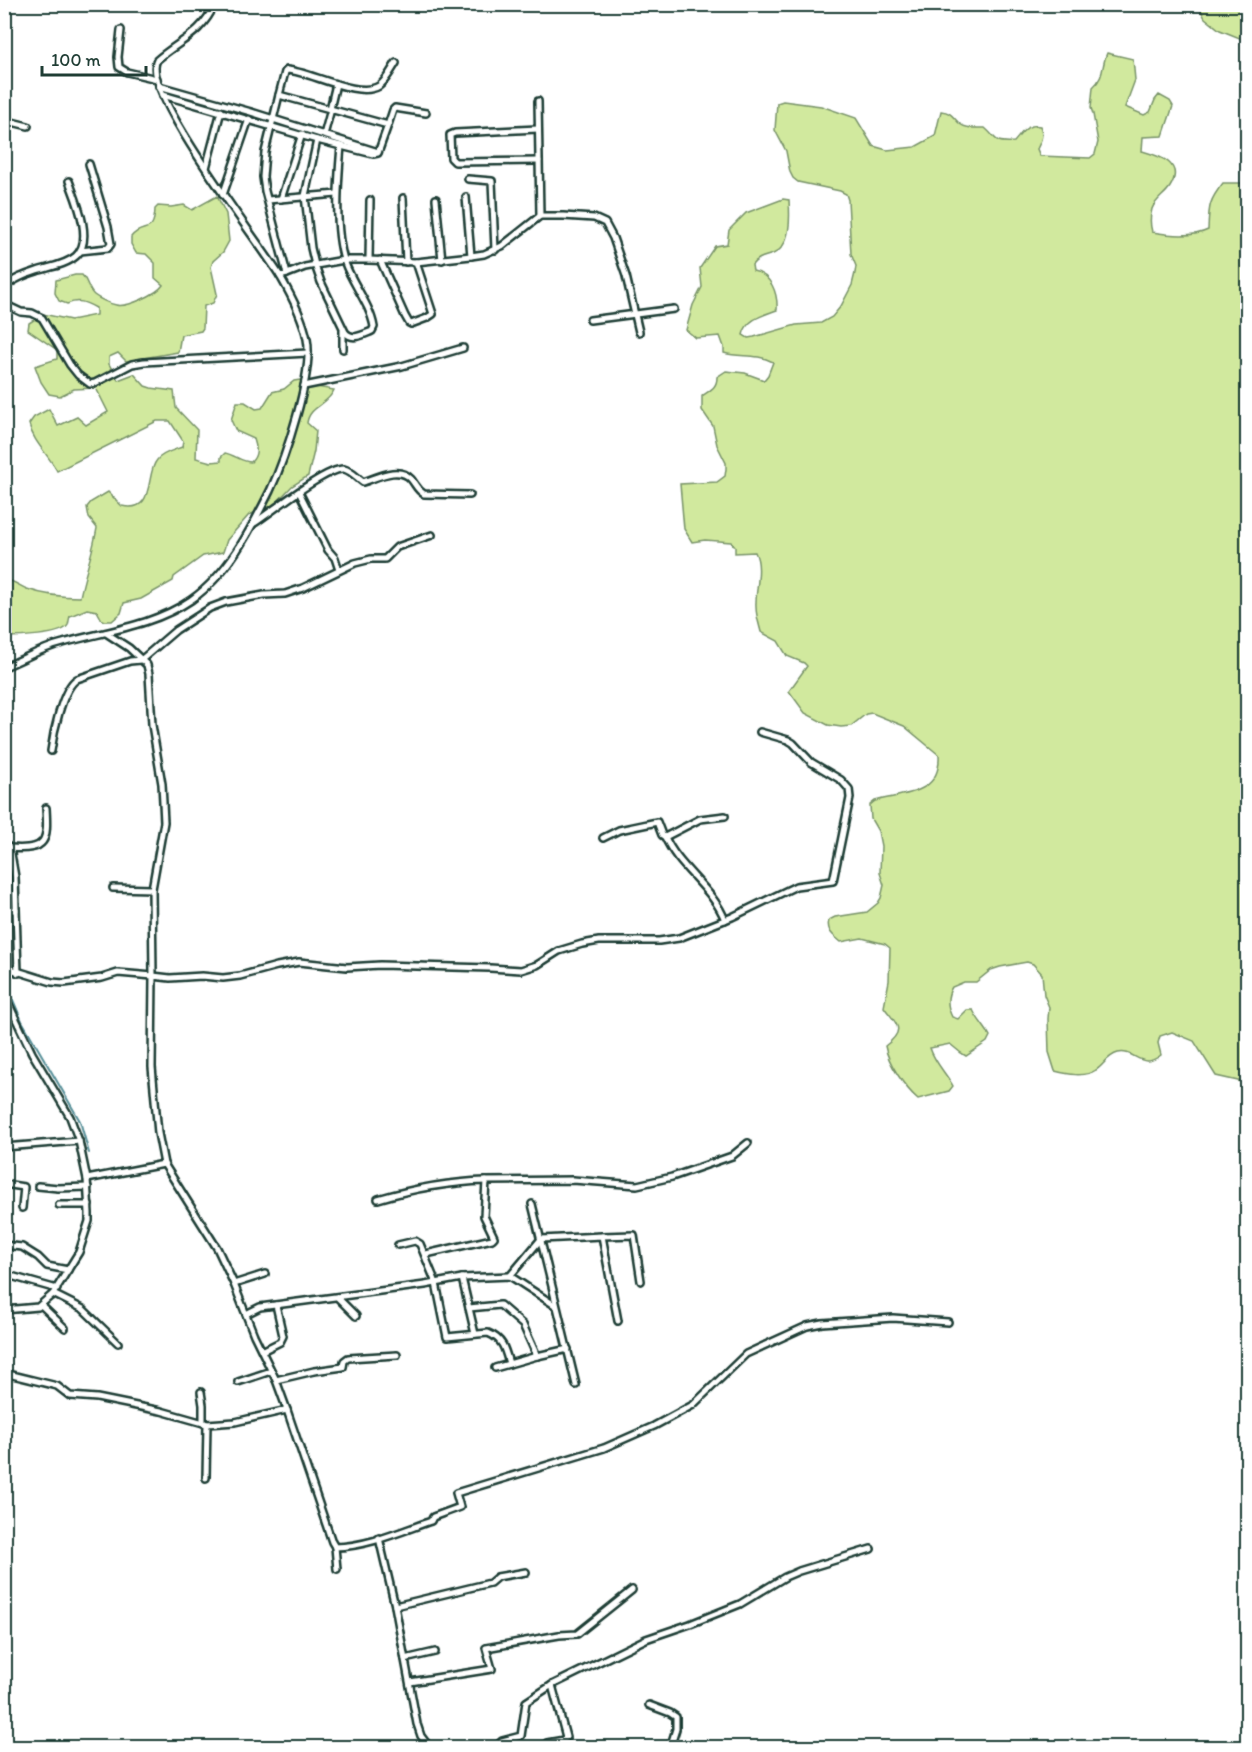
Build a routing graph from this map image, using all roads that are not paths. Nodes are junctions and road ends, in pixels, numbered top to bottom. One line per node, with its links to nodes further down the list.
1 (9, 4): 3 (street)
2 (215, 4): 6 (street)
3 (4, 12)
4 (121, 30): 6 (street)
5 (396, 63): 7 (street)
6 (156, 79): 8 (street)
7 (336, 84): 10 (street); 12 (street)
8 (159, 86): 9 (street); 17 (street)
9 (163, 95): 13 (street); 28 (street)
10 (279, 95): 12 (street); 17 (street)
11 (537, 101): 20 (street)
12 (330, 109): 18 (street); 22 (street)
13 (221, 111): 15 (street); 28 (street)
14 (426, 113): 18 (street)
15 (249, 119): 17 (street); 32 (street)
16 (4, 120): 19 (street)
17 (272, 122): 21 (street); 38 (street)
18 (388, 125): 25 (street)
19 (28, 126)
20 (538, 129): 26 (street); 26 (street)
21 (302, 132): 22 (street); 23 (street); 36 (street)
22 (324, 135): 25 (street)
23 (317, 140): 24 (street); 33 (street)
24 (341, 146): 25 (street); 31 (street)
25 (378, 152)
26 (539, 161): 40 (street)
27 (89, 164): 42 (street)
28 (206, 168): 32 (street)
29 (468, 179): 41 (street)
30 (69, 182): 42 (street)
31 (337, 194): 33 (street); 44 (street)
32 (223, 195): 51 (street)
33 (305, 196): 36 (street); 50 (street)
34 (466, 197): 43 (street)
35 (403, 198): 48 (street)
36 (281, 199): 38 (street)
37 (436, 199): 47 (street)
38 (268, 200): 51 (street)
39 (370, 200): 45 (street)
40 (540, 216): 41 (street); 55 (street)
41 (495, 250): 43 (street)
42 (80, 251): 52 (street)
43 (471, 256): 47 (street)
44 (344, 260): 45 (street); 50 (street); 57 (street)
45 (369, 260): 46 (street)
46 (380, 260): 48 (street); 49 (street)
47 (442, 260): 49 (street)
48 (406, 262): 49 (street)
49 (416, 262)
50 (315, 265): 51 (street); 57 (street)
51 (284, 275): 61 (street)
52 (4, 288)
53 (4, 304): 61 (street)
54 (674, 309): 55 (street)
55 (636, 315): 56 (street); 58 (street)
56 (590, 320)
57 (343, 328): 60 (street)
58 (639, 332)
59 (463, 348): 62 (street)
60 (343, 349)
61 (308, 353): 62 (street)
62 (304, 386): 65 (street)
63 (299, 492): 64 (street); 65 (street); 67 (street)
64 (470, 495)
65 (251, 525): 68 (street)
66 (432, 535): 67 (street)
67 (339, 570): 69 (street)
68 (106, 633): 69 (street); 70 (street)
69 (141, 660): 72 (street); 80 (street)
70 (4, 668)
71 (760, 732): 83 (street)
72 (51, 752)
73 (46, 808): 78 (street)
74 (724, 816): 75 (street)
75 (665, 837): 76 (street); 83 (street)
76 (603, 838)
77 (4, 844): 78 (street)
78 (10, 848): 82 (street)
79 (113, 888): 80 (street)
80 (152, 890): 86 (street)
81 (4, 910): 82 (street)
82 (16, 910): 85 (street)
83 (725, 920): 86 (street)
84 (4, 967): 85 (street)
85 (18, 973): 86 (street)
86 (153, 976): 91 (street)
87 (4, 994): 88 (street)
88 (79, 1141): 90 (street); 92 (street)
89 (748, 1143): 93 (street)
90 (4, 1147)
91 (164, 1164): 92 (street); 116 (street)
92 (91, 1178): 96 (street)
93 (486, 1181): 97 (street); 108 (street)
94 (4, 1184): 101 (street)
95 (38, 1186): 96 (street)
96 (88, 1187): 100 (street)
97 (378, 1199)
98 (532, 1204): 104 (street)
99 (59, 1205): 100 (street)
100 (89, 1205): 109 (street)
101 (22, 1208)
102 (602, 1236): 104 (street); 114 (street); 126 (street)
103 (22, 1238): 107 (street)
104 (541, 1239): 112 (street); 121 (street)
105 (4, 1245): 107 (street)
106 (398, 1245): 108 (street)
107 (20, 1246): 109 (street)
108 (426, 1254): 115 (street)
109 (68, 1270): 117 (street)
110 (4, 1274): 117 (street)
111 (265, 1274): 116 (street)
112 (510, 1276): 113 (street); 121 (street)
113 (462, 1278): 115 (street); 122 (street)
114 (641, 1281)
115 (436, 1283): 118 (street); 129 (street)
116 (234, 1284): 124 (street)
117 (56, 1294): 119 (street); 130 (street)
118 (338, 1298): 120 (street); 125 (street)
119 (42, 1305): 123 (street); 128 (street)
120 (276, 1305): 124 (street); 132 (street)
121 (556, 1306): 131 (street)
122 (469, 1308): 129 (street); 134 (street)
123 (4, 1310)
124 (246, 1314): 132 (street)
125 (356, 1316)
126 (618, 1321)
127 (948, 1322): 146 (street)
128 (65, 1328)
129 (475, 1334): 135 (street)
130 (118, 1343)
131 (568, 1348): 134 (street); 141 (street)
132 (262, 1351): 137 (street)
133 (398, 1355): 139 (street)
134 (537, 1356): 135 (street)
135 (509, 1364): 136 (street)
136 (495, 1368)
137 (271, 1371): 139 (street); 140 (street)
138 (4, 1373): 144 (street)
139 (276, 1380): 143 (street)
140 (238, 1382)
141 (576, 1385)
142 (201, 1392): 144 (street)
143 (287, 1410): 144 (street); 147 (street)
144 (205, 1423): 145 (street)
145 (206, 1478)
146 (379, 1538): 147 (street); 152 (street)
147 (335, 1547): 149 (street)
148 (871, 1549): 156 (street)
149 (337, 1569)
150 (526, 1572): 152 (street)
151 (632, 1590): 155 (street)
152 (395, 1606): 154 (street)
153 (435, 1652): 154 (street)
154 (405, 1659): 155 (street)
155 (410, 1682): 158 (street)
156 (552, 1685): 159 (street); 160 (street)
157 (649, 1706): 161 (street)
158 (430, 1748)
159 (495, 1748)
160 (544, 1748)
161 (670, 1748)

